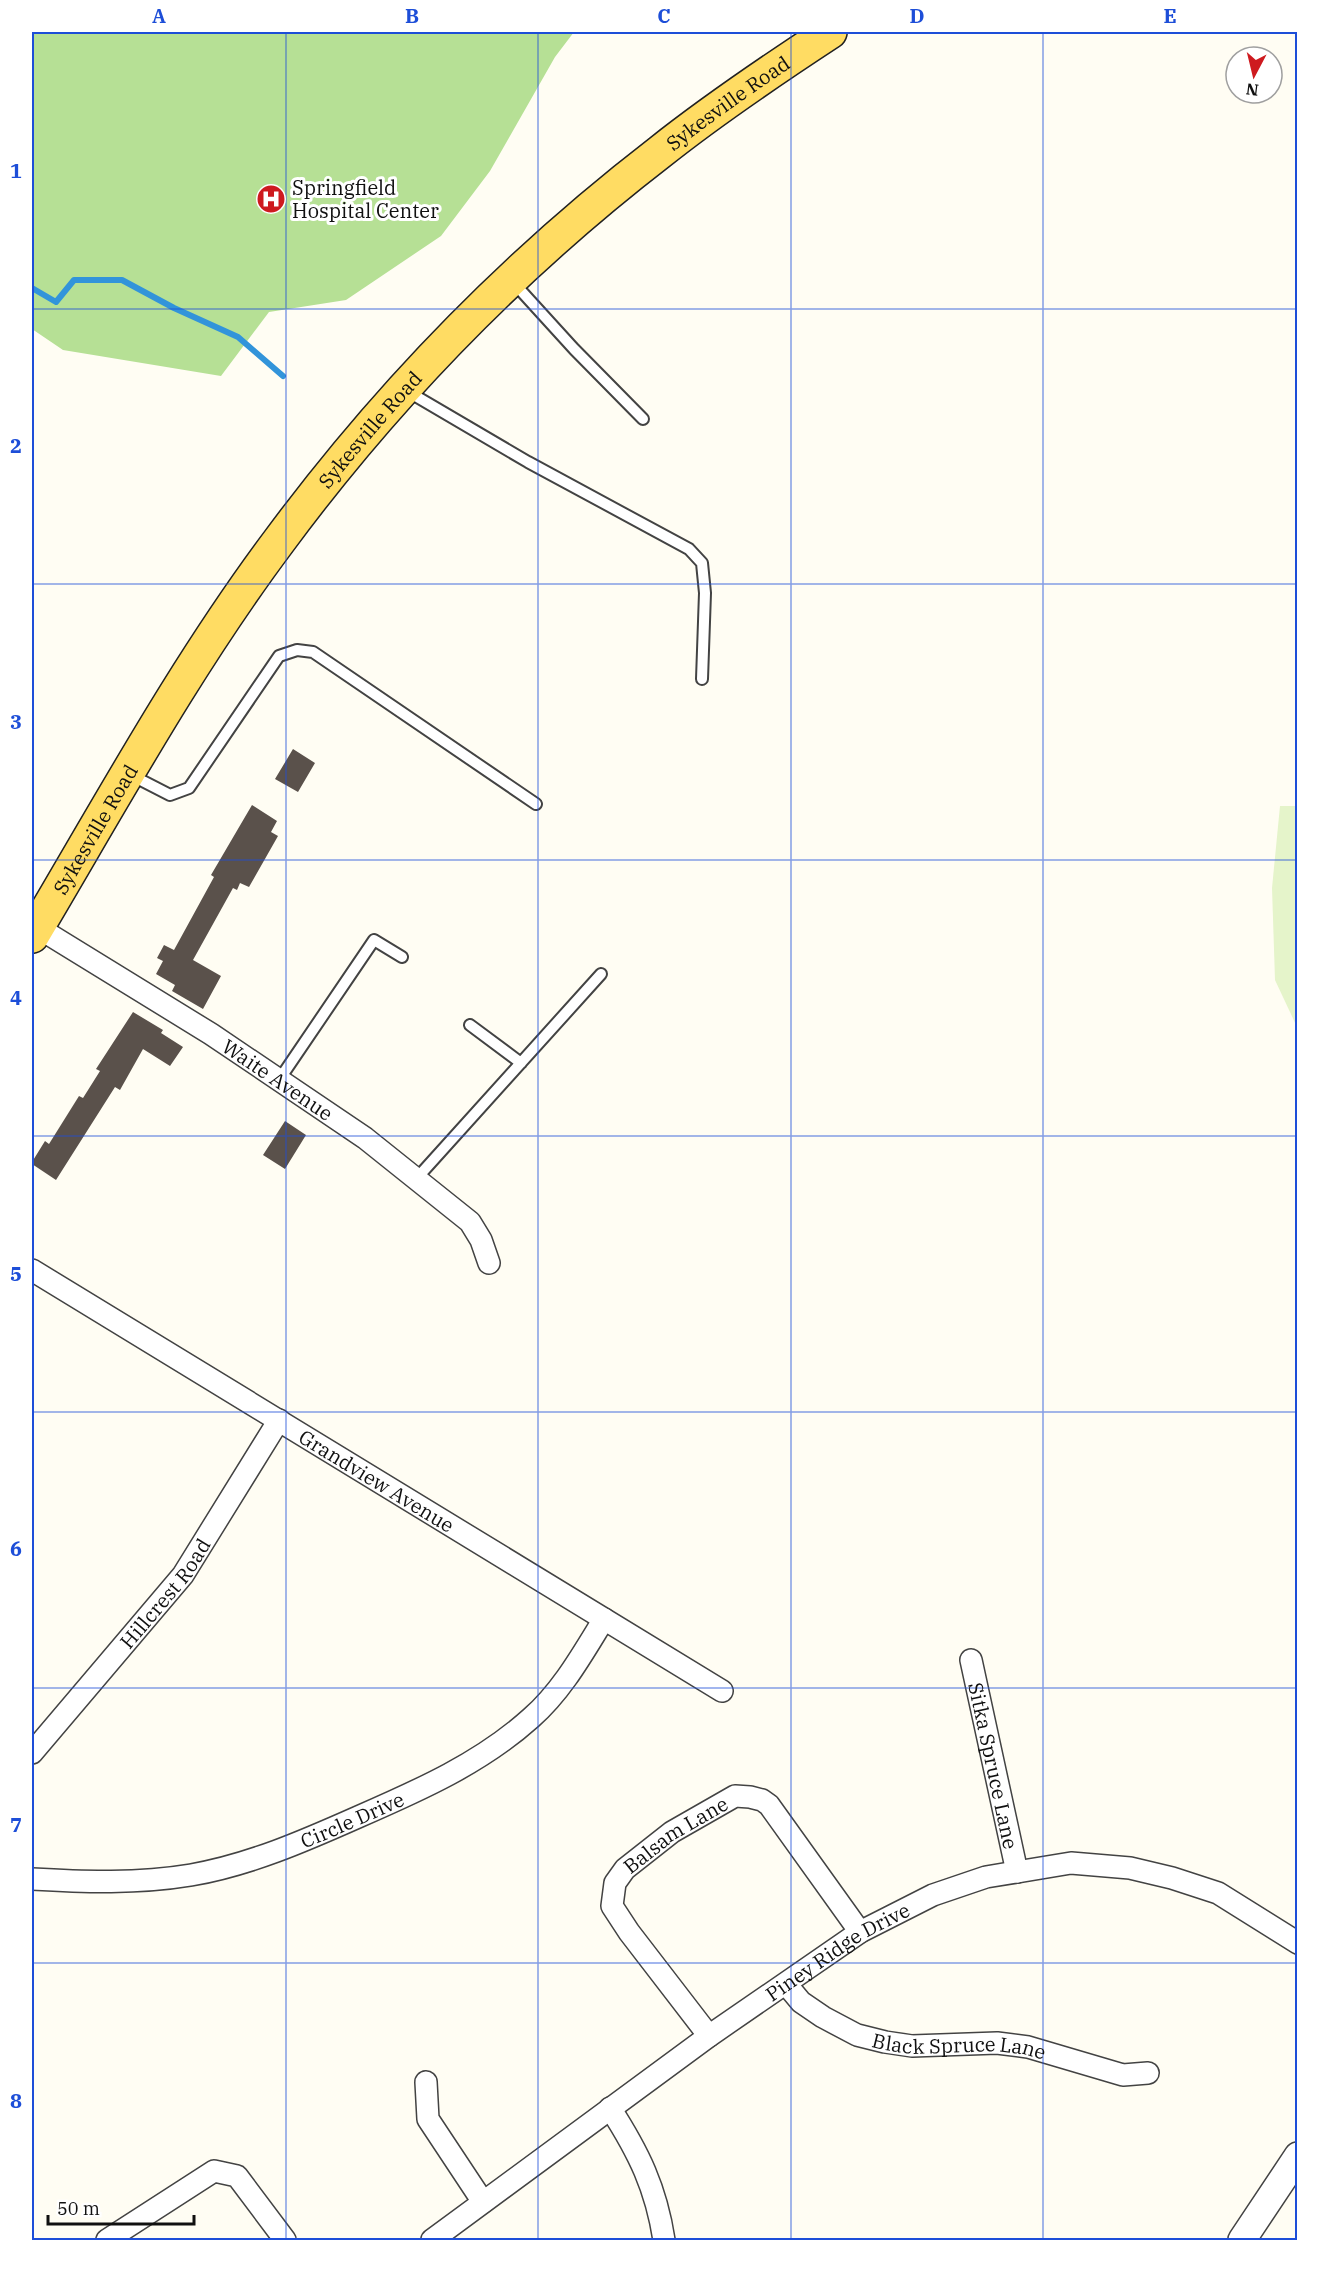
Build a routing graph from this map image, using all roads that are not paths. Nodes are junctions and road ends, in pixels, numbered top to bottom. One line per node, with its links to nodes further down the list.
1 (830, 32): 2 (main road, Sykesville Road)
2 (511, 279): 3 (main road, Sykesville Road); 4 (lane)
3 (404, 389): 5 (lane); 6 (main road, Sykesville Road)
4 (643, 419)
5 (702, 679)
6 (128, 774): 7 (lane); 8 (main road, Sykesville Road)
7 (536, 804)
8 (34, 931): 13 (street, Waite Avenue)
9 (402, 957): 13 (lane)
10 (601, 974): 12 (lane)
11 (470, 1025): 12 (lane)
12 (521, 1064): 14 (lane)
13 (279, 1080): 14 (street, Waite Avenue)
14 (417, 1178): 15 (street, Waite Avenue)
15 (489, 1263)
16 (32, 1269): 17 (street, Grandview Avenue)
17 (279, 1420): 18 (street, Grandview Avenue); 21 (street, Hillcrest Road)
18 (604, 1619): 20 (street, Grandview Avenue); 23 (street, Circle Drive)
19 (971, 1660): 22 (street, Sitka Spruce Lane)
20 (722, 1691)
21 (32, 1753)
22 (1017, 1872): 24 (street, Piney Ridge Drive); 25 (street, Piney Ridge Drive)
23 (32, 1879)
24 (860, 1932): 26 (street, Piney Ridge Drive); 27 (street, Balsam Lane)
25 (1298, 1943)
26 (786, 1984): 27 (street, Piney Ridge Drive); 28 (street, Black Spruce Lane)
27 (709, 2036): 30 (street, Piney Ridge Drive)
28 (1148, 2073)
29 (426, 2082): 32 (street)
30 (610, 2108): 32 (street, Piney Ridge Drive); 36 (street)
31 (1298, 2156): 37 (street)
32 (483, 2202): 35 (street, Piney Ridge Drive)
33 (107, 2241): 34 (street)
34 (285, 2241)
35 (432, 2241)
36 (664, 2241)
37 (1242, 2241)

